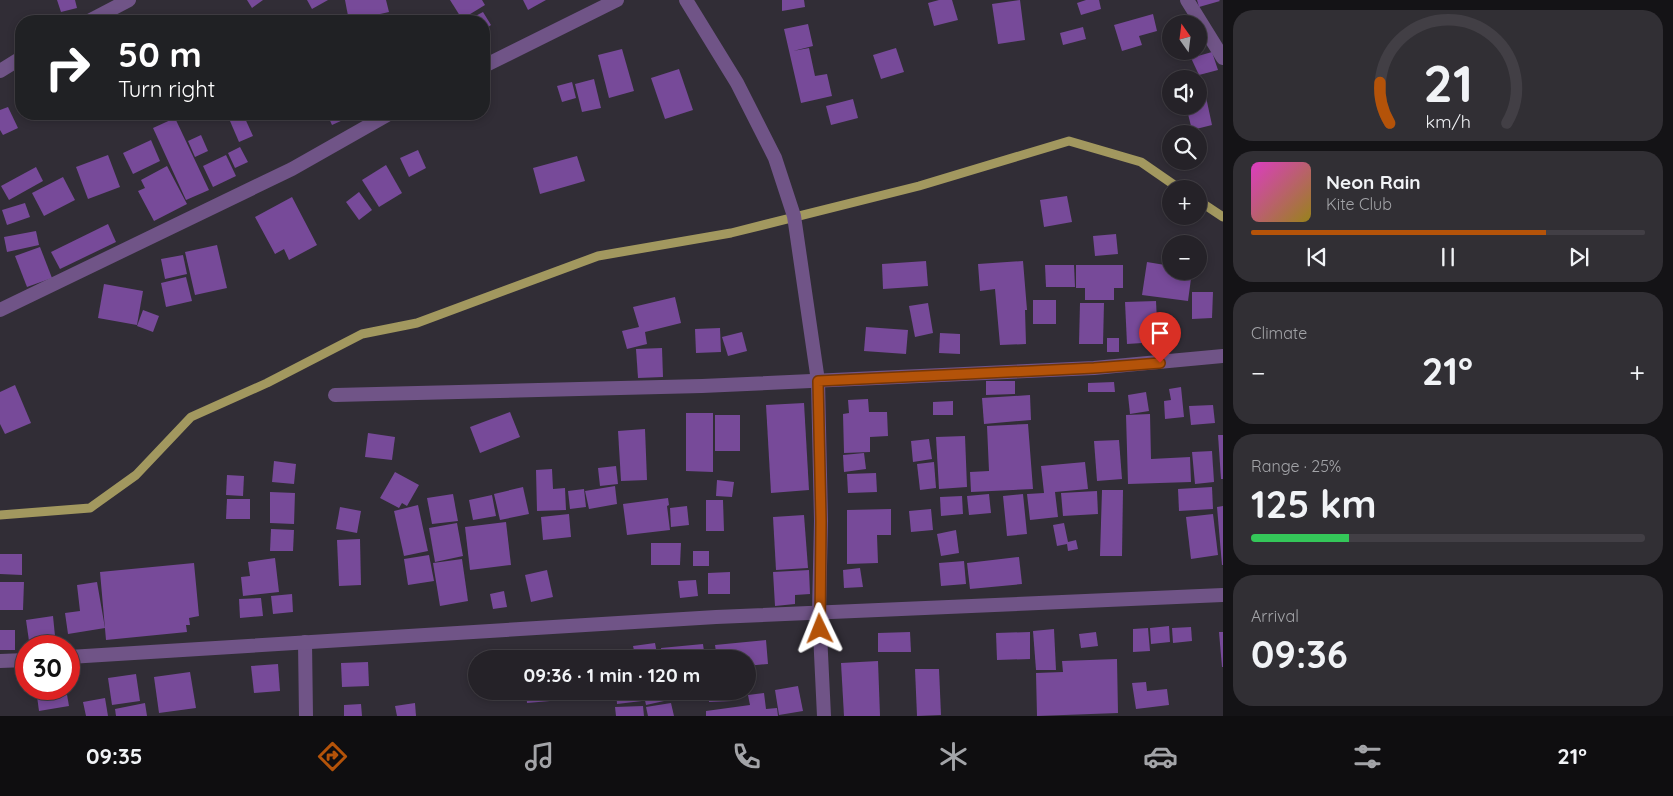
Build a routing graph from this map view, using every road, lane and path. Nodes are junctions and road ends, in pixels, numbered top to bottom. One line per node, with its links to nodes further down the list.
1 (129, 0): 5 (street)
2 (617, 0): 8 (street)
3 (686, 0): 13 (street)
4 (1187, 0): 6 (street)
5 (100, 15)
6 (1223, 58)
7 (15, 62): 9 (street)
8 (490, 63)
9 (0, 71)
10 (378, 120): 11 (street)
11 (0, 310)
12 (1223, 356): 13 (street)
13 (818, 381): 14 (street); 16 (street)
14 (335, 395)
15 (1223, 595): 16 (street)
16 (819, 612): 17 (street); 22 (street)
17 (305, 642): 18 (street); 21 (street)
18 (80, 656)
19 (15, 660): 20 (street)
20 (0, 661)
21 (306, 716)
22 (824, 716)

